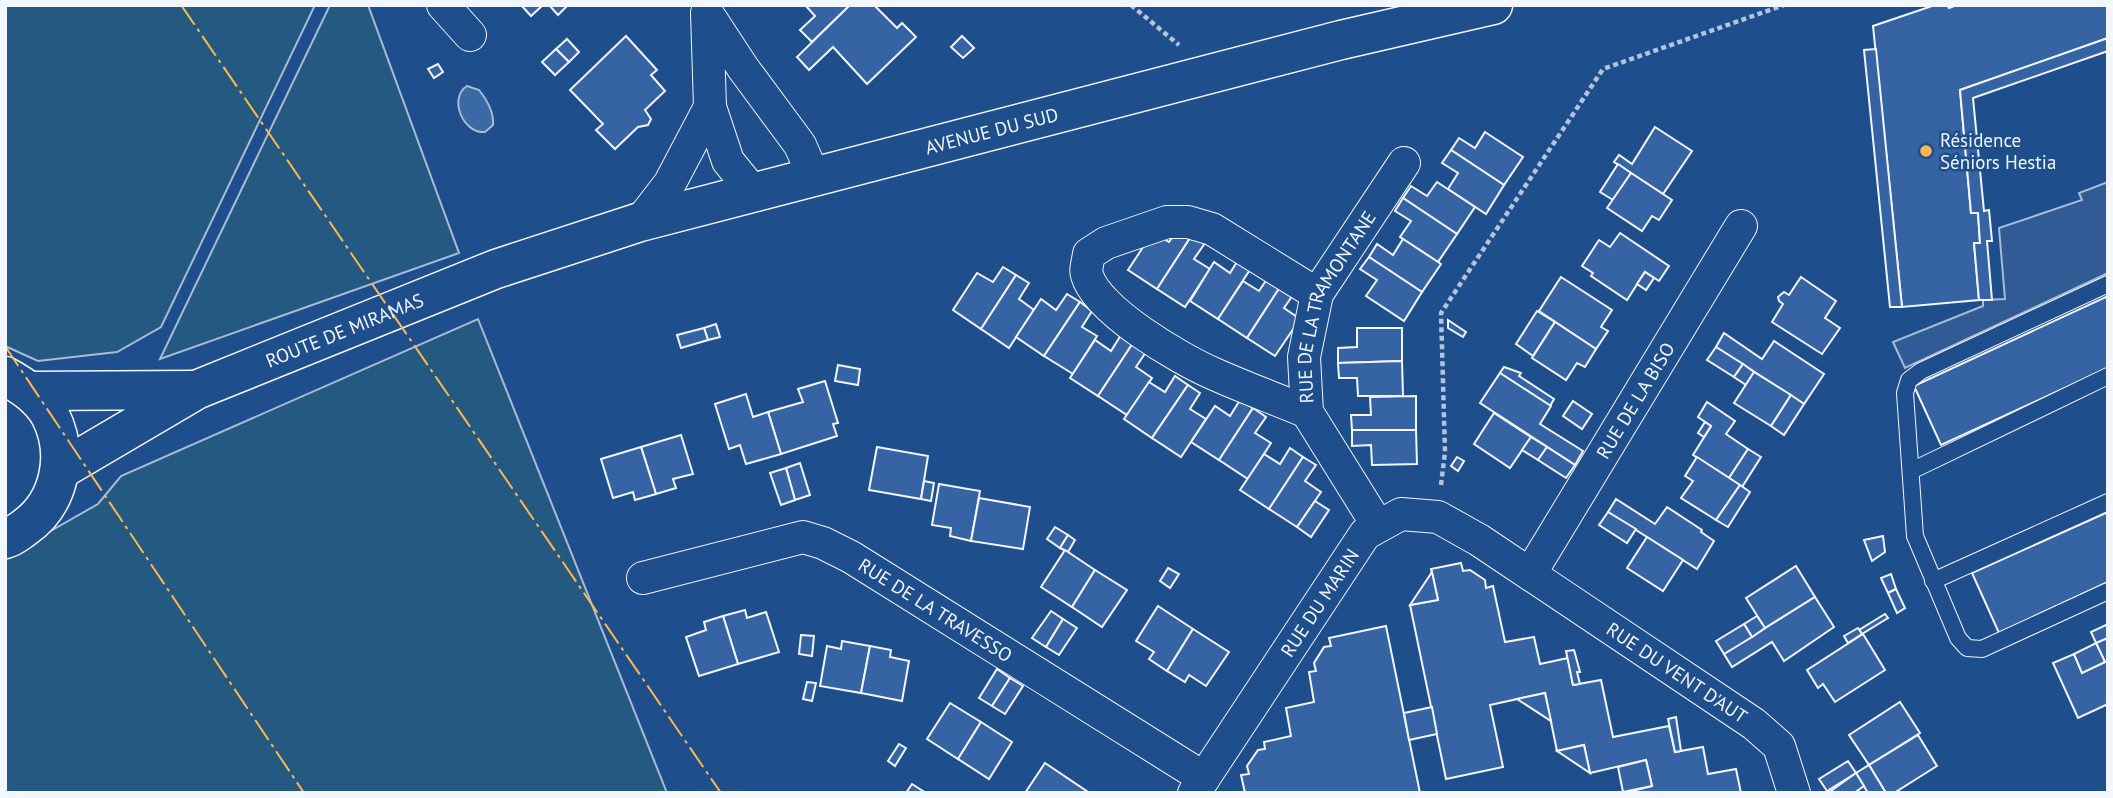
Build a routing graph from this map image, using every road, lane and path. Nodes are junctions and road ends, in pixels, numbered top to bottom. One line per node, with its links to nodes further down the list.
1 (443, 5): 6 (street)
2 (1131, 5): 7 (path)
3 (1493, 5): 7 (main road, AVENUE DU SUD)
4 (1784, 5): 24 (path)
5 (706, 9): 8 (street); 10 (street)
6 (470, 35)
7 (1214, 74): 10 (main road, AVENUE DU SUD)
8 (710, 107): 11 (street); 12 (street)
9 (1404, 163): 16 (street, RUE DE LA TRAMONTANE)
10 (814, 177): 11 (main road, AVENUE DU SUD)
11 (754, 193): 12 (main road, AVENUE DU SUD)
12 (640, 222): 14 (main road, AVENUE DU SUD)
13 (1741, 226): 27 (street, RUE DE LA BISO)
14 (494, 270): 19 (main road, ROUTE DE MIRAMAS)
15 (2108, 284): 22 (lane)
16 (1317, 294): 20 (street, RUE DE LA TRAMONTANE); 20 (street)
17 (2108, 376): 22 (lane)
18 (18, 383): 19 (main road, ROUTE DE MIRAMAS); 21 (main road)
19 (196, 390): 21 (main road, ROUTE DE MIRAMAS)
20 (1307, 412): 25 (street, RUE DE LA TRAMONTANE)
21 (60, 470): 26 (main road)
22 (1911, 471): 29 (lane)
23 (2108, 502): 29 (lane)
24 (1438, 517): 25 (street, RUE DU MARIN); 27 (street, RUE DU MARIN)
25 (1378, 526): 31 (street, RUE DU MARIN)
26 (5, 539)
27 (1530, 574): 32 (street, RUE DU VENT D'AUT)
28 (643, 578): 31 (street, RUE DE LA TRAVESSO)
29 (1933, 581): 30 (lane)
30 (2108, 591)
31 (1199, 785)
32 (1794, 793)

